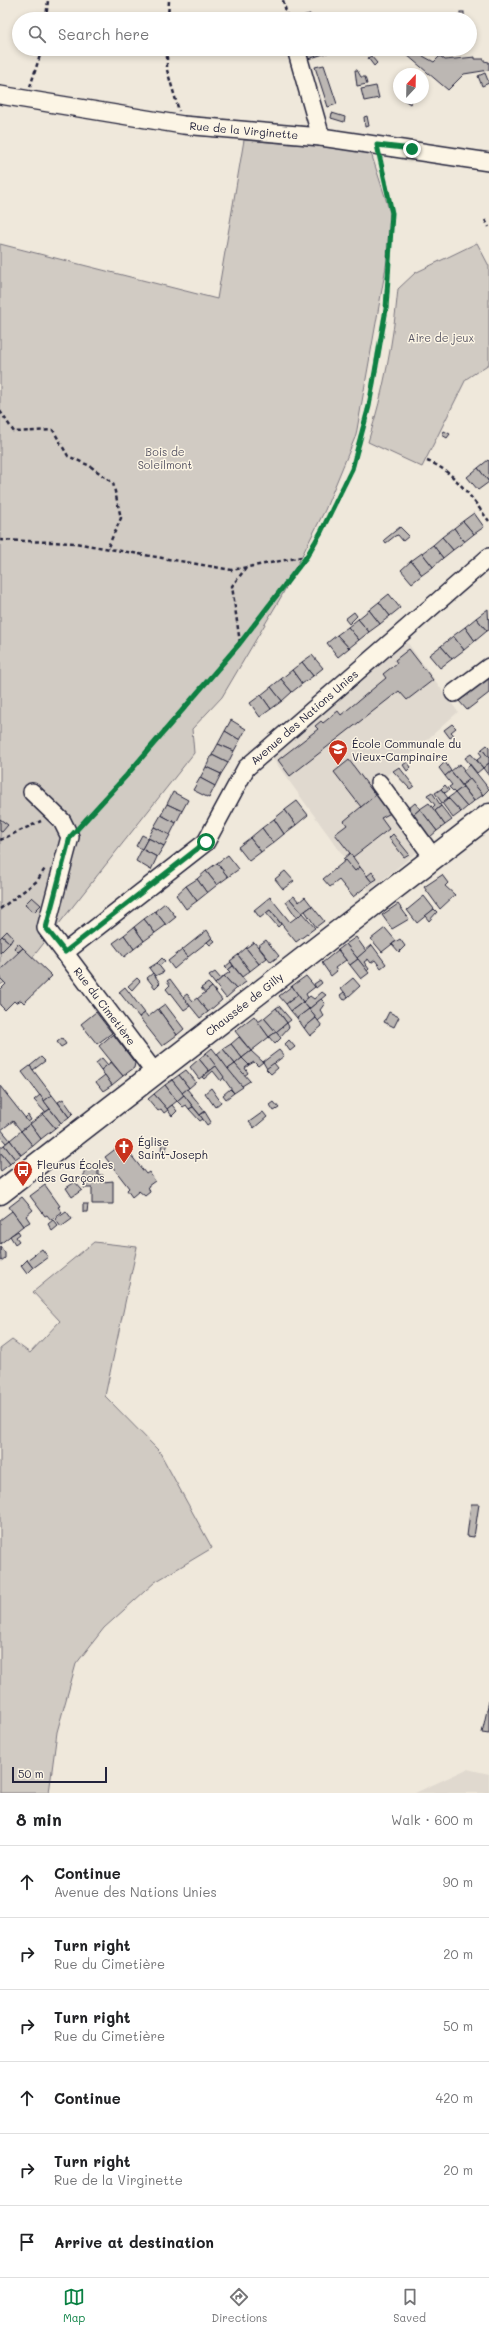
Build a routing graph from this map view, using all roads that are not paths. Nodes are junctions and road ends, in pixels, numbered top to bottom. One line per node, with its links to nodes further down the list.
1 (298, 56): 3 (street)
2 (0, 95): 3 (street, Rue de la Virginette)
3 (321, 137): 4 (street, Rue de la Virginette)
4 (489, 162)
5 (489, 557): 12 (street, Avenue des Nations Unies)
6 (489, 667): 7 (street)
7 (454, 694)
8 (379, 782): 11 (street)
9 (32, 792): 12 (street, Rue du Cimetière)
10 (489, 815): 11 (main road, Chaussée de Gilly)
11 (433, 857): 13 (main road, Chaussée de Gilly)
12 (65, 952): 13 (street, Rue du Cimetière)
13 (155, 1073): 14 (main road, Chaussée de Gilly)
14 (0, 1193)

